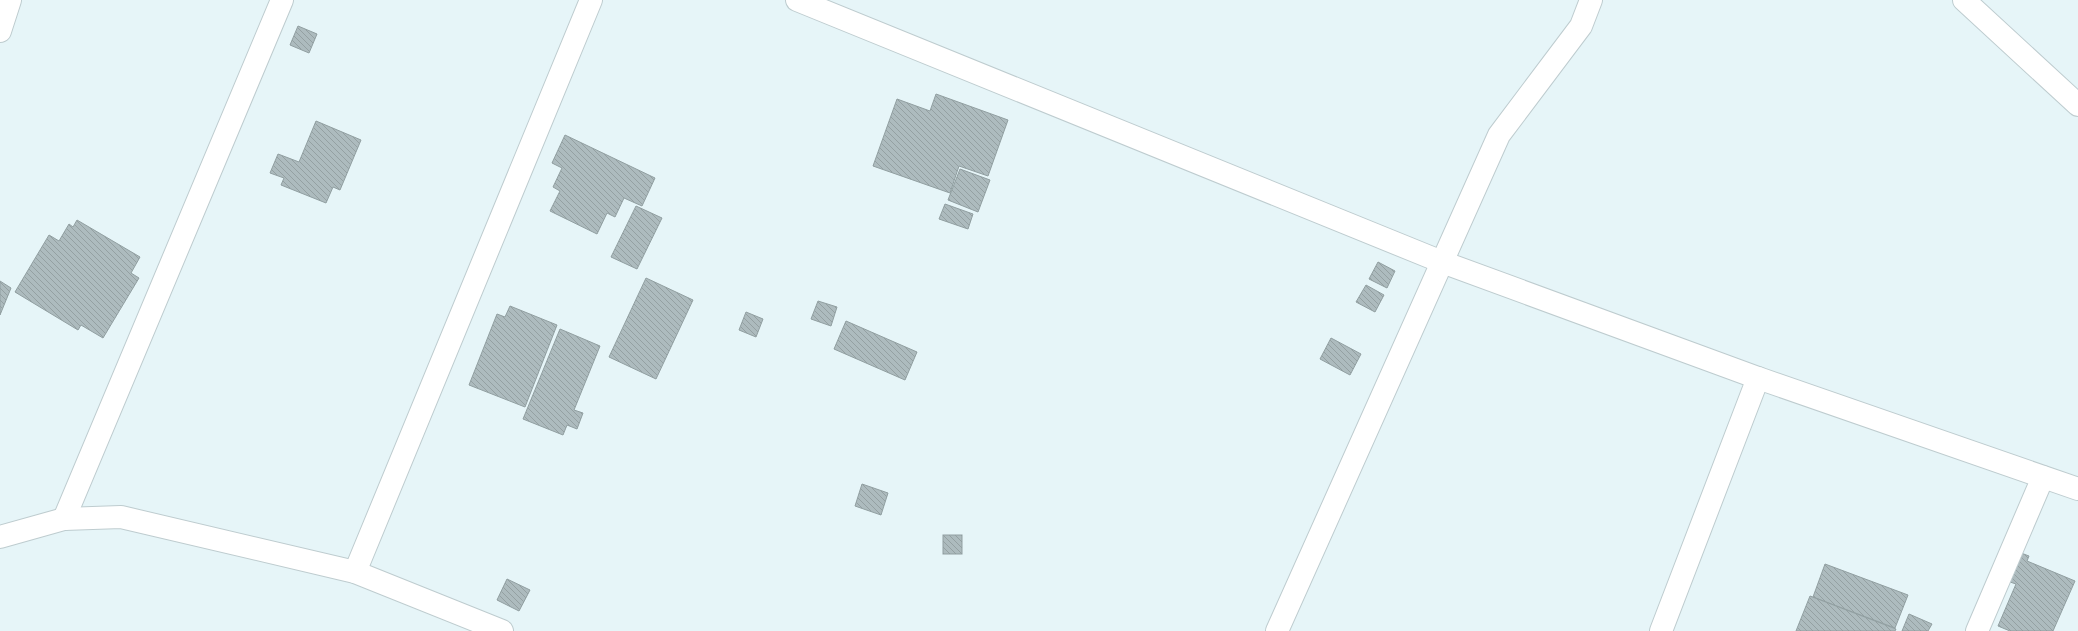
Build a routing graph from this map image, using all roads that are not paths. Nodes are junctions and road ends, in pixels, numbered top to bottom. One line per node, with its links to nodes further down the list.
1 (10, 0): 7 (street)
2 (282, 0): 13 (street)
3 (591, 0): 15 (street)
4 (797, 0): 9 (street)
5 (1591, 0): 9 (street)
6 (1964, 0): 8 (street)
7 (0, 31)
8 (2078, 105)
9 (1442, 262): 10 (street); 17 (street)
10 (1758, 378): 11 (street); 18 (street)
11 (2043, 477): 12 (street); 19 (street)
12 (2078, 489)
13 (64, 519): 14 (street); 15 (street)
14 (0, 537)
15 (355, 572): 16 (street)
16 (502, 631)
17 (1277, 631)
18 (1661, 631)
19 (1977, 631)

